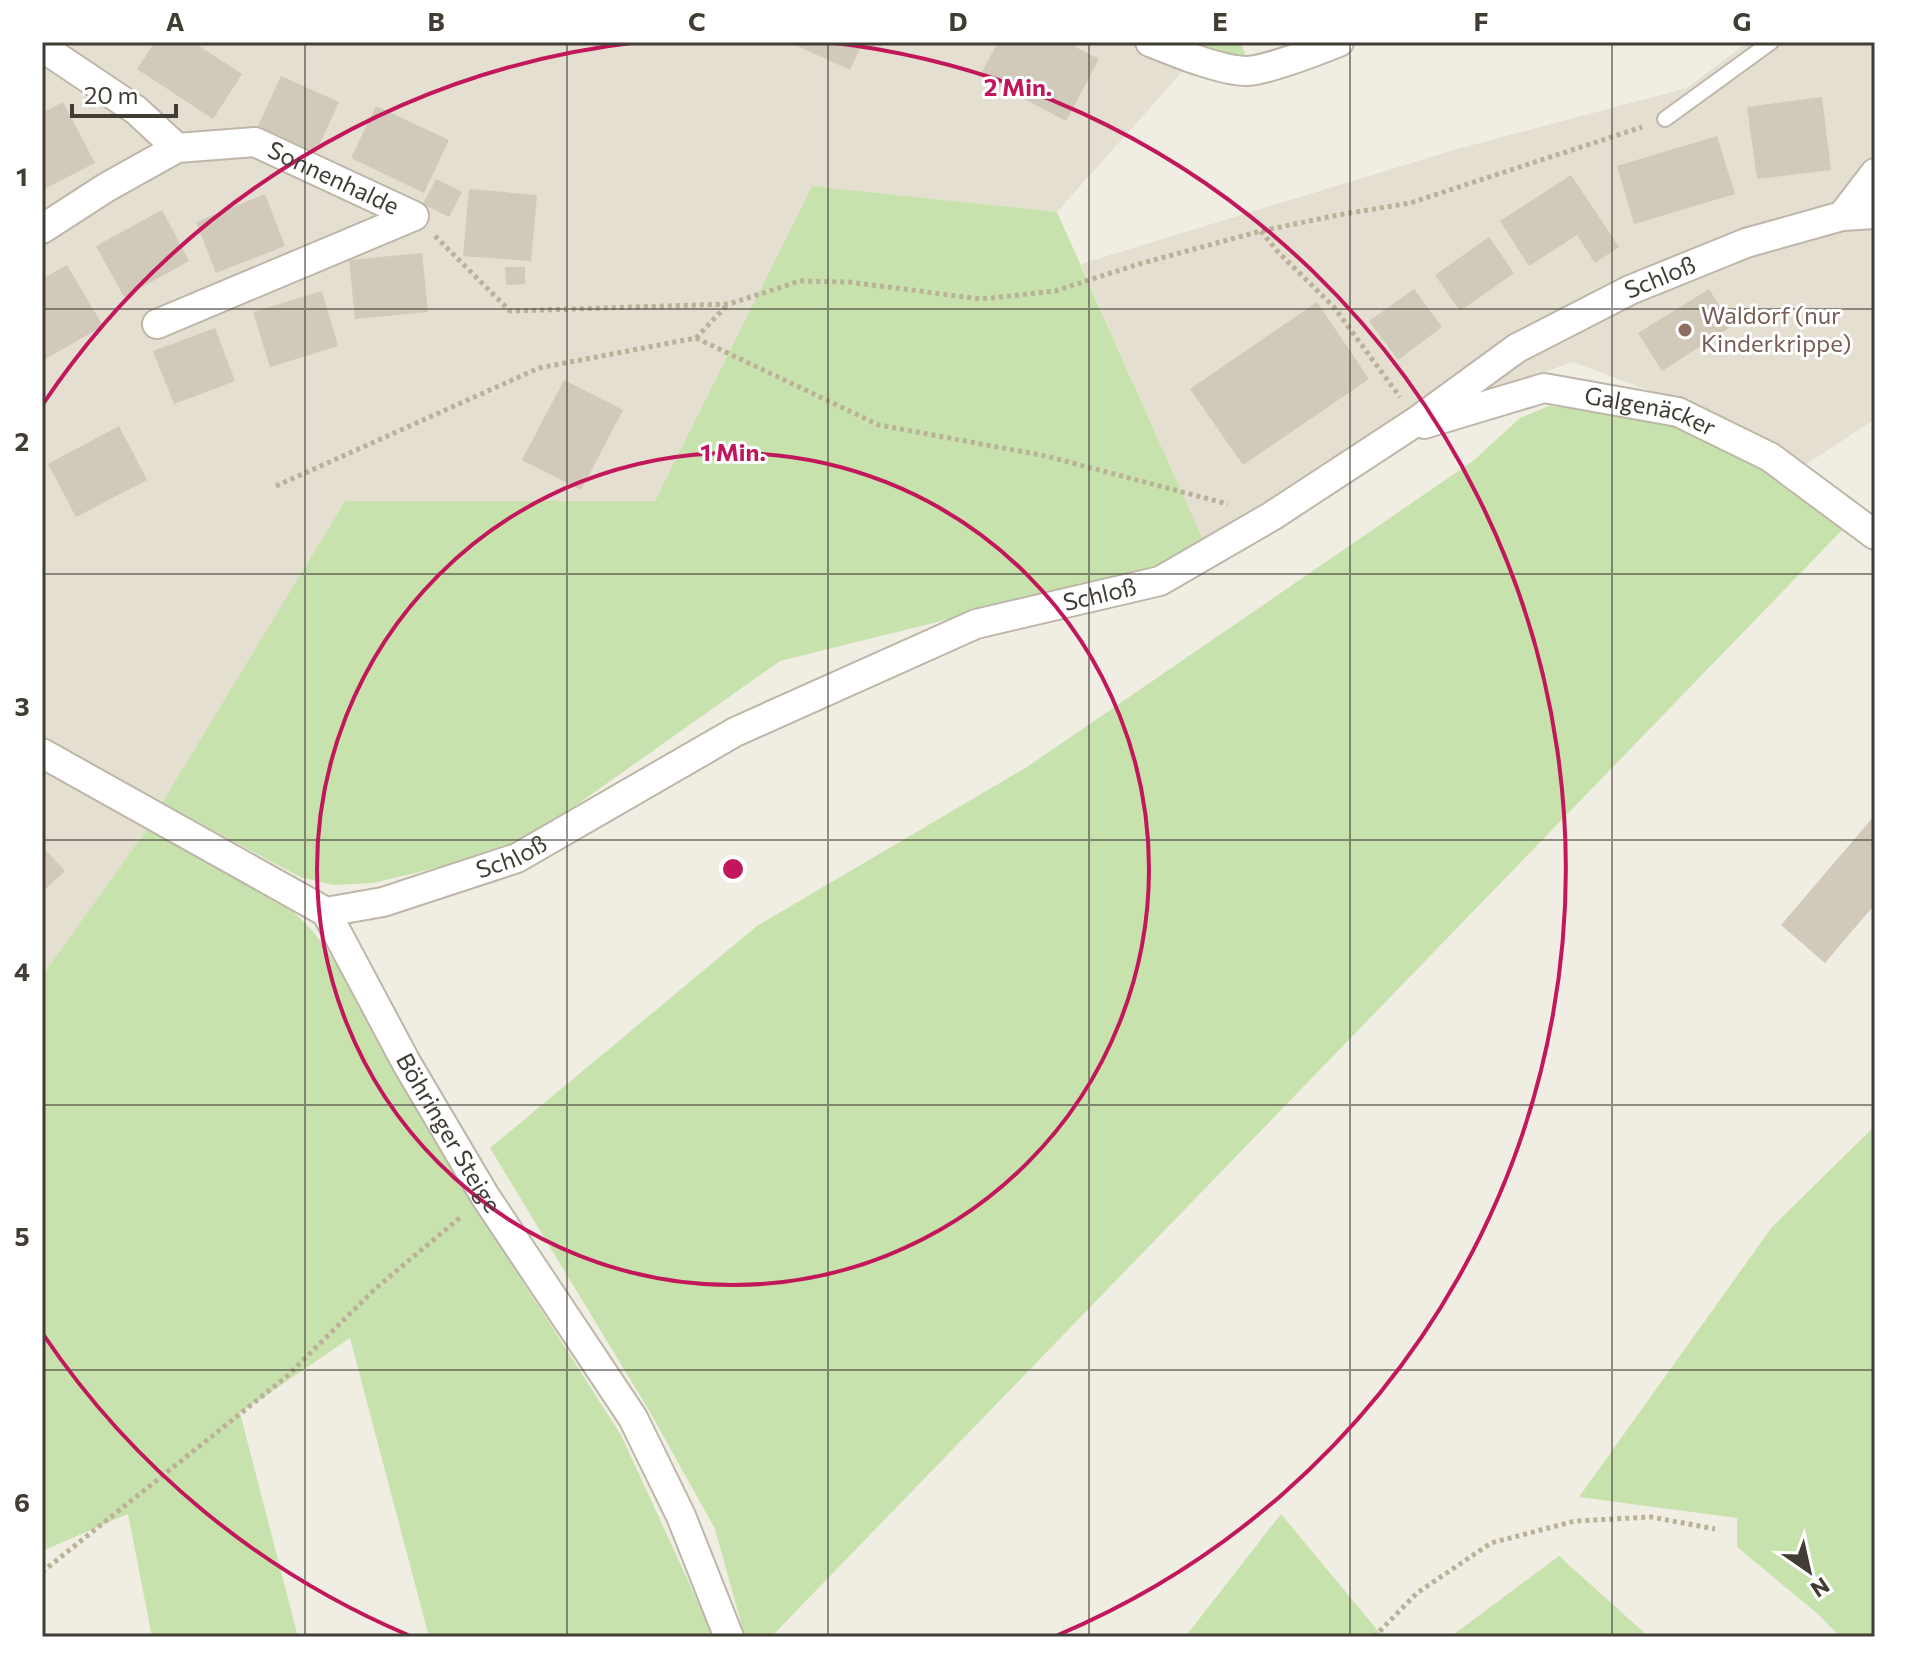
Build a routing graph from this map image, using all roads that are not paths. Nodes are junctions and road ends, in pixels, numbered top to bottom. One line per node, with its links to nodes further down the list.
1 (1150, 42): 2 (street)
2 (1339, 42)
3 (1771, 42): 5 (lane)
4 (42, 47): 6 (street)
5 (1665, 119)
6 (177, 148): 10 (street, Sonnenhalde); 11 (street, Sonnenhalde)
7 (1875, 173): 9 (street)
8 (1875, 214): 9 (street, Schloß)
9 (1842, 216): 12 (street, Schloß)
10 (42, 229)
11 (157, 324)
12 (1407, 427): 13 (street, Galgenäcker); 15 (street, Schloß)
13 (1875, 535)
14 (42, 753): 15 (street)
15 (326, 912): 16 (street, Böhringer Steige)
16 (729, 1637)

